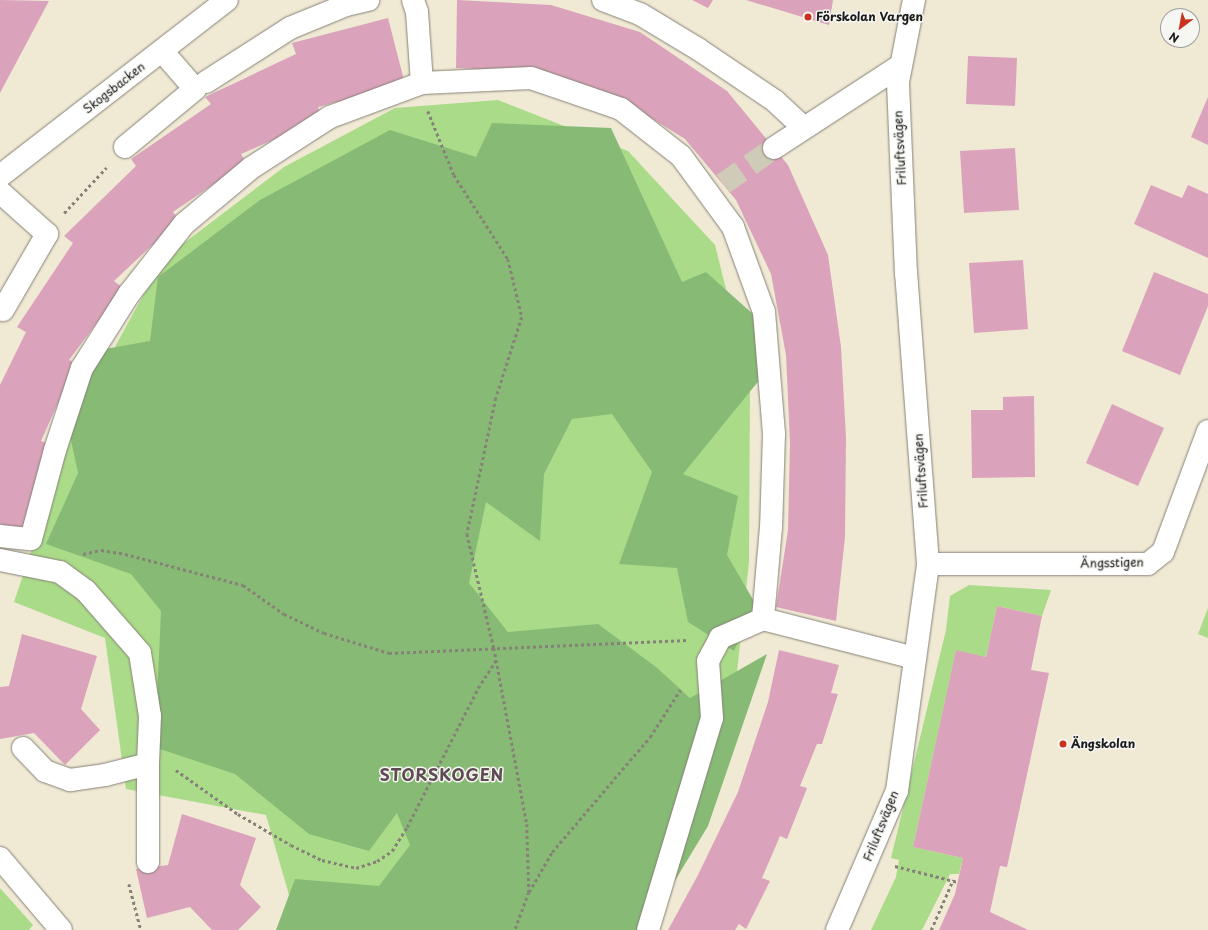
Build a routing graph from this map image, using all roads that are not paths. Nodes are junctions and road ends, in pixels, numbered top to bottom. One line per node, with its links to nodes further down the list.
1 (227, 0): 6 (street, Skogsbacken)
2 (368, 0): 8 (street)
3 (413, 0): 9 (street)
4 (602, 0): 10 (street)
5 (914, 0): 7 (street, Friluftsvägen)
6 (162, 51): 11 (street); 13 (street, Skogsbacken)
7 (900, 66): 10 (street); 19 (street, Friluftsvägen)
8 (206, 82)
9 (422, 83): 17 (street); 20 (street)
10 (803, 127): 12 (street)
11 (125, 147)
12 (774, 148)
13 (0, 176)
14 (0, 192): 15 (street)
15 (3, 310)
16 (1208, 431): 19 (street, Ängsstigen)
17 (0, 536)
18 (0, 560): 23 (street)
19 (928, 564): 21 (street, Friluftsvägen)
20 (763, 619): 21 (street); 27 (street)
21 (915, 658): 28 (street, Friluftsvägen)
22 (23, 748): 23 (street)
23 (148, 764): 25 (street)
24 (0, 858): 26 (street)
25 (148, 862)
26 (61, 930)
27 (648, 930)
28 (837, 930)

